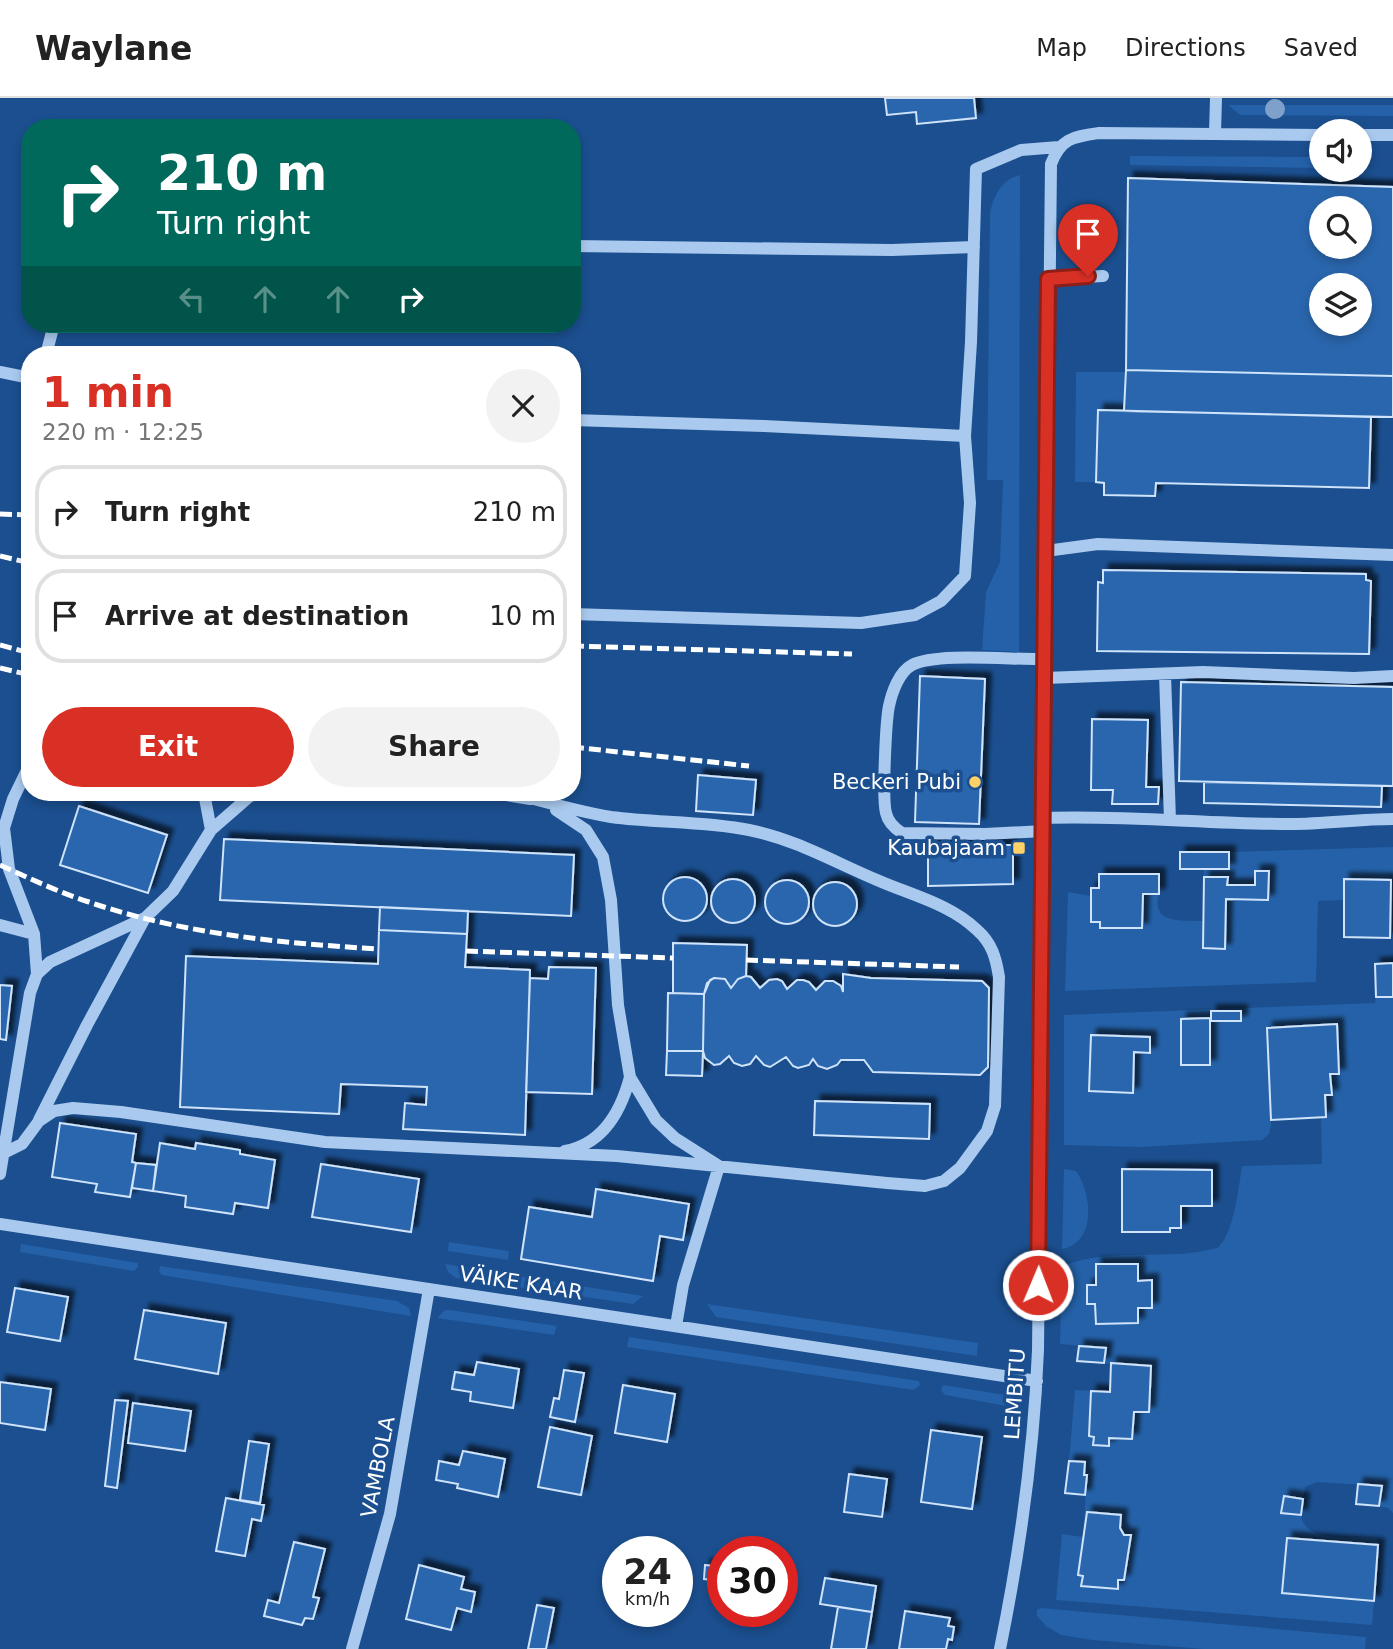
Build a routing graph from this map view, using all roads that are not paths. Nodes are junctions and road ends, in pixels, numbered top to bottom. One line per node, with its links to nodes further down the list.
1 (1216, 98): 2 (street)
2 (1215, 134): 3 (street); 6 (street)
3 (1309, 135)
4 (1372, 135): 5 (street)
5 (1393, 135)
6 (1059, 147): 8 (street); 10 (street, LEMBITU)
7 (581, 246): 8 (street)
8 (974, 247): 14 (street)
9 (1102, 276): 10 (street)
10 (1048, 279): 15 (street, LEMBITU)
11 (0, 372): 12 (street)
12 (21, 376)
13 (581, 420): 14 (street)
14 (965, 436): 17 (street)
15 (1046, 551): 16 (street); 18 (street, LEMBITU)
16 (1393, 555)
17 (581, 614)
18 (1045, 659): 21 (street, LEMBITU); 29 (street)
19 (1165, 674): 20 (street); 21 (street); 28 (street)
20 (1393, 676)
21 (1045, 678): 29 (street, LEMBITU)
22 (21, 783): 33 (street)
23 (206, 801): 30 (street)
24 (244, 801): 30 (street)
25 (535, 801): 35 (street)
26 (542, 801): 39 (street)
27 (1393, 819): 28 (street)
28 (1170, 820): 29 (street)
29 (1044, 824): 44 (street, LEMBITU)
30 (212, 830): 31 (street)
31 (145, 918): 34 (street); 36 (street)
32 (0, 925): 33 (street)
33 (34, 934): 34 (street)
34 (37, 974): 37 (street)
35 (630, 1077): 38 (street); 39 (street)
36 (39, 1121): 37 (street); 38 (street)
37 (4, 1153): 40 (street)
38 (556, 1153): 39 (street)
39 (719, 1166): 43 (street)
40 (0, 1174)
41 (0, 1224): 42 (street, VÄIKE KAAR)
42 (429, 1289): 43 (street, VÄIKE KAAR); 46 (street, VAMBOLA)
43 (676, 1326): 44 (street, VÄIKE KAAR)
44 (1037, 1381): 45 (street, LEMBITU)
45 (1005, 1648)
46 (352, 1649)

